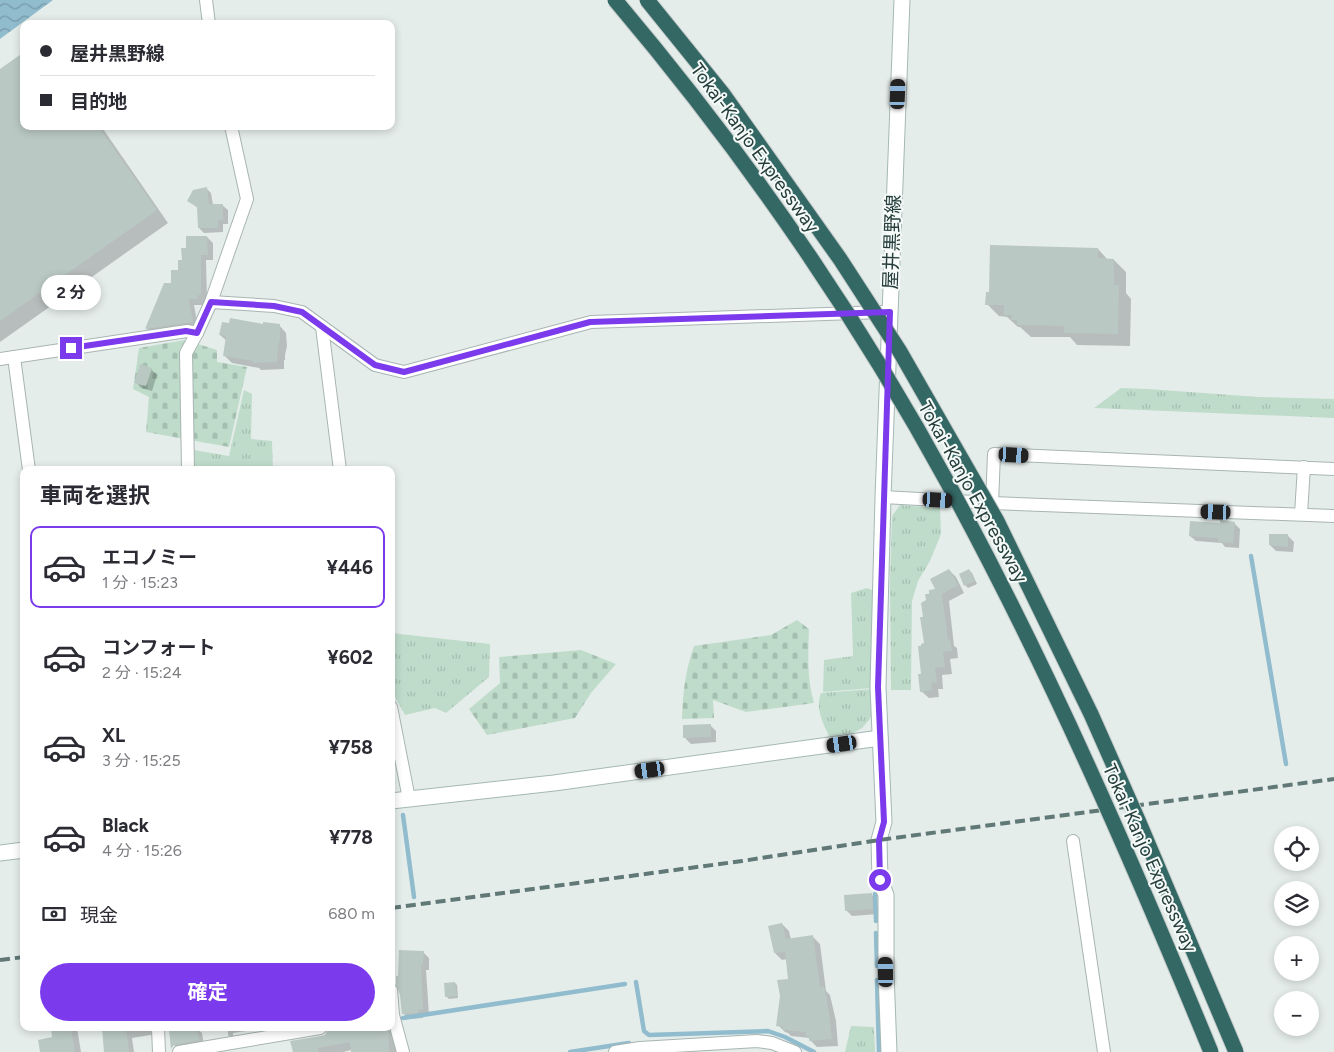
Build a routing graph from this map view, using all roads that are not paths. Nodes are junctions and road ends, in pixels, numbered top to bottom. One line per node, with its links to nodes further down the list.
1 (206, 0): 5 (street)
2 (615, 0): 39 (highway, Tokai-Kanjo Expressway, bridge)
3 (648, 0): 40 (highway, Tokai-Kanjo Expressway, bridge)
4 (902, 0): 8 (main road, 屋井黒野線)
5 (208, 20)
6 (232, 130): 7 (street)
7 (211, 302): 9 (street); 10 (street)
8 (890, 312): 9 (street); 18 (main road, 屋井黒野線)
9 (322, 326): 15 (street)
10 (197, 333): 11 (street); 14 (street)
11 (14, 357): 12 (street); 13 (street)
12 (0, 359)
13 (29, 466)
14 (188, 466)
15 (340, 466)
16 (1304, 468): 17 (street); 19 (street); 20 (street)
17 (1334, 469)
18 (884, 497): 19 (street); 23 (main road, 屋井黒野線)
19 (992, 503): 20 (street)
20 (1301, 514): 21 (street)
21 (1334, 516)
22 (395, 727): 24 (street)
23 (880, 738): 24 (main road); 37 (main road, 屋井黒野線)
24 (409, 799): 25 (main road)
25 (395, 801)
26 (1073, 841): 38 (street)
27 (20, 850): 28 (main road)
28 (0, 853)
29 (395, 1026): 34 (street)
30 (158, 1031): 32 (street)
31 (302, 1031): 33 (street)
32 (159, 1052)
33 (179, 1052)
34 (402, 1052)
35 (615, 1052): 36 (street)
36 (795, 1052)
37 (889, 1052)
38 (1104, 1052)
39 (1211, 1052)
40 (1236, 1052)

